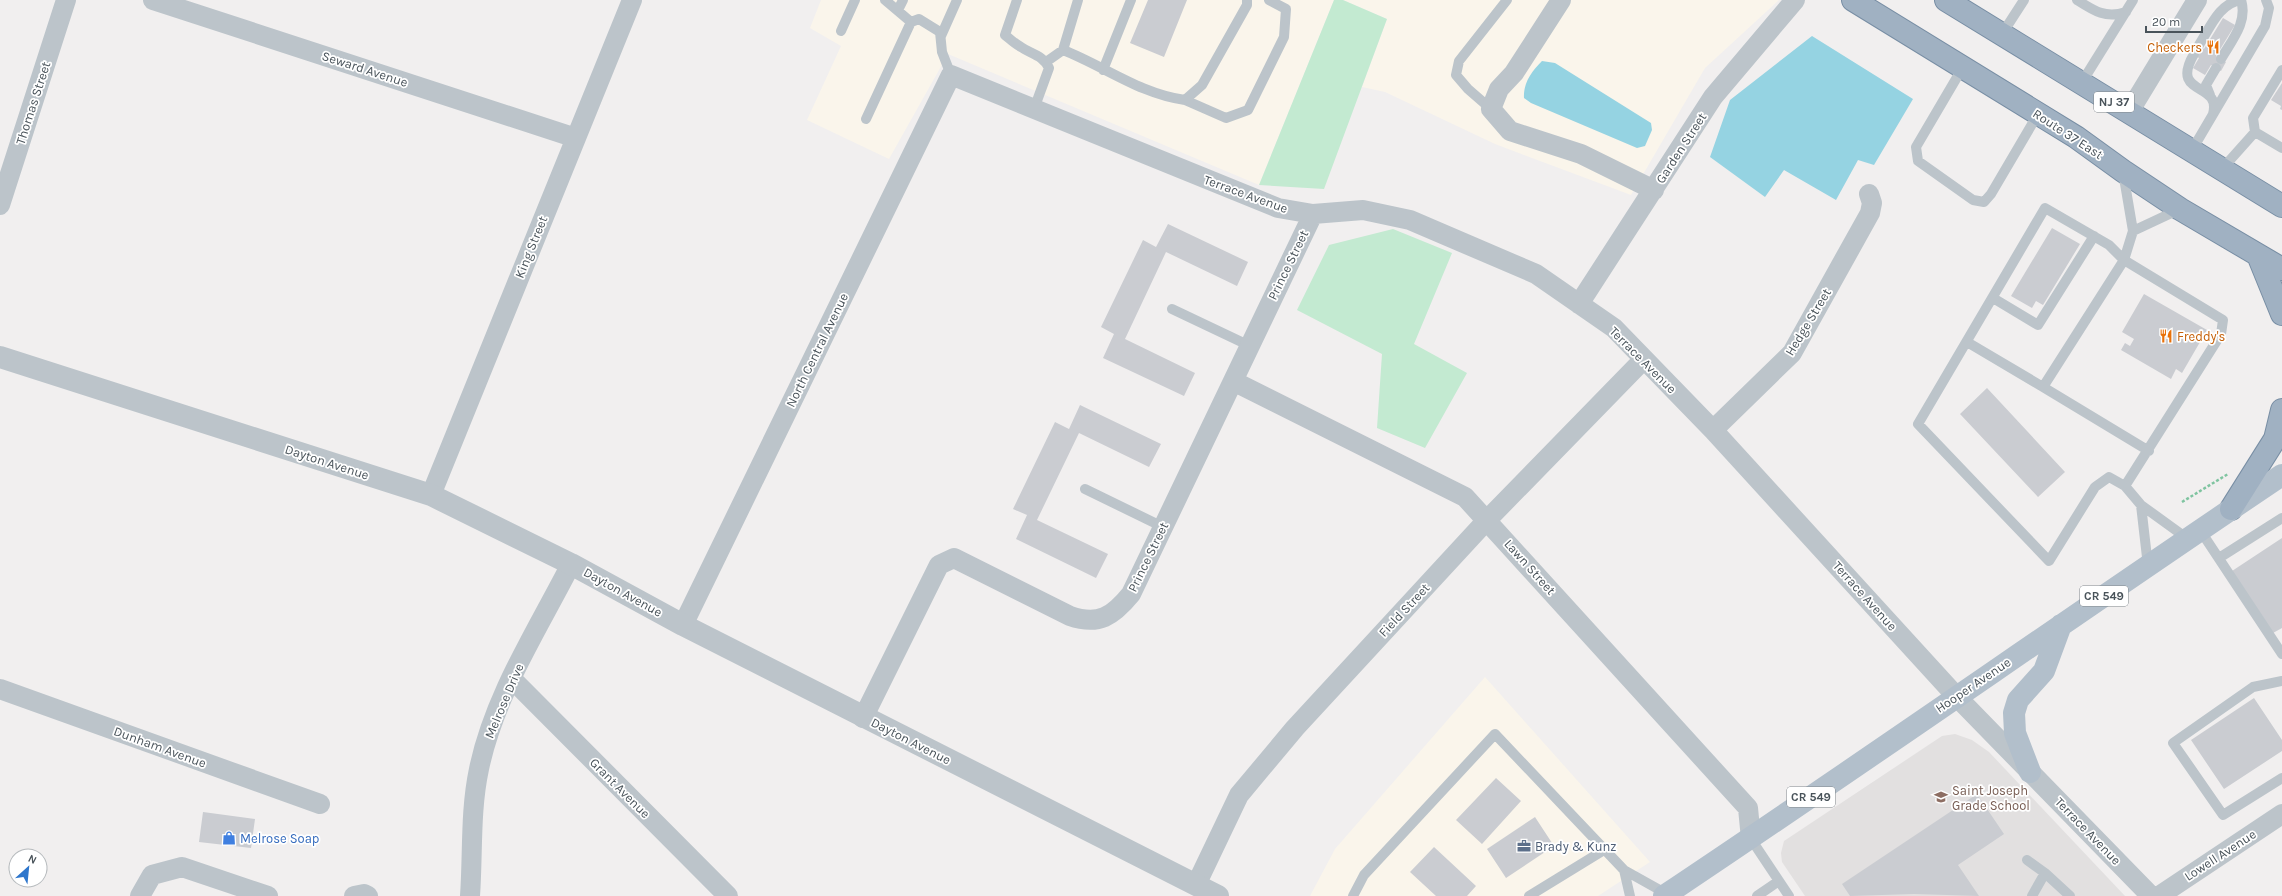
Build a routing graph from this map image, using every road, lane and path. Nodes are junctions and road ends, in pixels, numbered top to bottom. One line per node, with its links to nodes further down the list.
1 (66, 0): 58 (street, Thomas Street)
2 (153, 0): 50 (street, Seward Avenue)
3 (632, 0): 50 (street, King Street)
4 (855, 0): 29 (lane)
5 (885, 0): 25 (lane)
6 (903, 0): 25 (lane)
7 (957, 0): 31 (lane)
8 (1017, 0): 35 (lane)
9 (1078, 0): 33 (lane)
10 (1131, 0): 37 (lane)
11 (1247, 0): 42 (lane)
12 (1269, 0): 42 (lane)
13 (1507, 0): 44 (lane)
14 (1561, 0): 44 (street)
15 (1795, 0): 55 (street, Garden Street)
16 (1853, 0): 36 (highway, Route 37 East)
17 (2024, 0): 30 (lane)
18 (2077, 0): 27 (lane)
19 (2083, 0): 27 (lane)
20 (2133, 0): 26 (lane)
21 (2197, 0): 45 (street)
22 (2241, 0): 32 (lane); 41 (lane)
23 (2266, 0): 47 (lane)
24 (1955, 2): 30 (highway, NJ 37)
25 (898, 10): 28 (lane)
26 (2126, 12): 27 (lane); 40 (lane)
27 (2098, 13)
28 (911, 22): 31 (lane); 48 (lane)
29 (841, 31)
30 (2002, 34): 40 (highway, NJ 37)
31 (941, 36): 39 (lane)
32 (2199, 45)
33 (1063, 50): 35 (lane); 37 (lane)
34 (2194, 54): 41 (lane)
35 (1046, 62): 43 (lane)
36 (1963, 67): 46 (highway, Route 37 East); 46 (lane)
37 (1103, 70): 42 (lane)
38 (2282, 70): 49 (lane)
39 (951, 75): 43 (street, Terrace Avenue); 94 (street, North Central Avenue)
40 (2082, 82): 45 (highway, NJ 37)
41 (2210, 95): 47 (lane)
42 (1185, 100)
43 (1034, 109): 60 (street, Terrace Avenue)
44 (1491, 109): 55 (street)
45 (2129, 112): 52 (highway, NJ 37)
46 (2038, 114): 54 (highway, Route 37 East)
47 (2212, 115): 52 (lane)
48 (866, 118)
49 (2255, 132): 51 (lane); 53 (lane)
50 (576, 138): 83 (street, King Street)
51 (2282, 148)
52 (2192, 150): 53 (highway, NJ 37)
53 (2222, 169): 57 (highway, NJ 37)
54 (2123, 171): 59 (highway, Route 37 East); 61 (lane)
55 (1654, 190): 67 (street, Garden Street)
56 (1869, 194): 77 (street, Hedge Street)
57 (2282, 202)
58 (0, 205)
59 (2180, 209): 61 (lane); 63 (highway, Route 37 East)
60 (1313, 214): 67 (street, Terrace Avenue); 71 (street, Prince Street)
61 (2133, 231): 64 (lane)
62 (2094, 236): 64 (lane); 66 (lane); 66 (lane)
63 (2258, 255): 65 (highway, Route 37 East); 69 (highway)
64 (2124, 260): 75 (lane); 78 (lane)
65 (2282, 269)
66 (1993, 298): 70 (lane)
67 (1579, 304): 73 (street, Terrace Avenue)
68 (1172, 309): 71 (lane)
69 (2282, 314)
70 (1967, 342): 75 (lane); 81 (lane)
71 (1250, 346): 74 (street, Prince Street)
72 (0, 357): 83 (street, Dayton Avenue)
73 (1644, 359): 77 (street, Terrace Avenue); 88 (street, Field Street)
74 (1233, 381): 88 (street, Lawn Street); 89 (street, Prince Street)
75 (2043, 386): 78 (lane)
76 (2282, 410): 86 (highway)
77 (1712, 430): 100 (street, Terrace Avenue)
78 (2149, 451): 81 (lane)
79 (2231, 472): 84 (path)
80 (2282, 475): 86 (main road, Hooper Avenue / CR 549)
81 (2125, 486): 85 (lane)
82 (1085, 489): 89 (lane)
83 (431, 495): 92 (street, Dayton Avenue)
84 (2182, 502)
85 (2141, 505): 90 (lane); 93 (lane)
86 (2231, 509): 90 (main road, Hooper Avenue / CR 549)
87 (2282, 518): 91 (lane)
88 (1487, 520): 106 (street, Lawn Street); 112 (street, Field Street)
89 (1163, 527): 101 (street, Prince Street)
90 (2194, 535): 91 (lane); 93 (main road, Hooper Avenue / CR 549)
91 (2219, 558): 96 (lane)
92 (571, 564): 94 (street, Dayton Avenue); 97 (street, Melrose Drive)
93 (2148, 566): 95 (main road, Hooper Avenue / CR 549)
94 (683, 625): 101 (street, Dayton Avenue)
95 (2061, 625): 100 (main road, Hooper Avenue / CR 549); 102 (main road)
96 (2282, 654)
97 (512, 679): 119 (street, Melrose Drive); 120 (street, Grant Avenue)
98 (2282, 681): 103 (lane)
99 (0, 689): 104 (street, Dunham Avenue)
100 (1956, 696): 102 (street, Terrace Avenue); 106 (main road, Hooper Avenue / CR 549)
101 (863, 718): 112 (street, Dayton Avenue)
102 (2030, 772): 128 (street, Terrace Avenue)
103 (2282, 778)
104 (320, 804)
105 (2282, 814): 129 (street, Lowell Avenue)
106 (1751, 839): 111 (lane); 114 (main road, Hooper Avenue / CR 549)
107 (1604, 850): 109 (lane); 113 (lane); 122 (lane)
108 (2027, 860): 110 (lane)
109 (1624, 870): 114 (lane); 123 (lane)
110 (2045, 872): 126 (lane); 127 (lane)
111 (1779, 881): 124 (lane); 125 (lane)
112 (1196, 885): 121 (street, Dayton Avenue)
113 (1355, 895)
114 (1665, 895)
115 (140, 896): 116 (street)
116 (268, 896)
117 (354, 896): 118 (street)
118 (368, 896)
119 (470, 896)
120 (728, 896)
121 (1218, 896)
122 (1529, 896)
123 (1630, 896)
124 (1757, 896)
125 (1789, 896)
126 (2032, 896)
127 (2070, 896)
128 (2151, 896)
129 (2159, 896)

